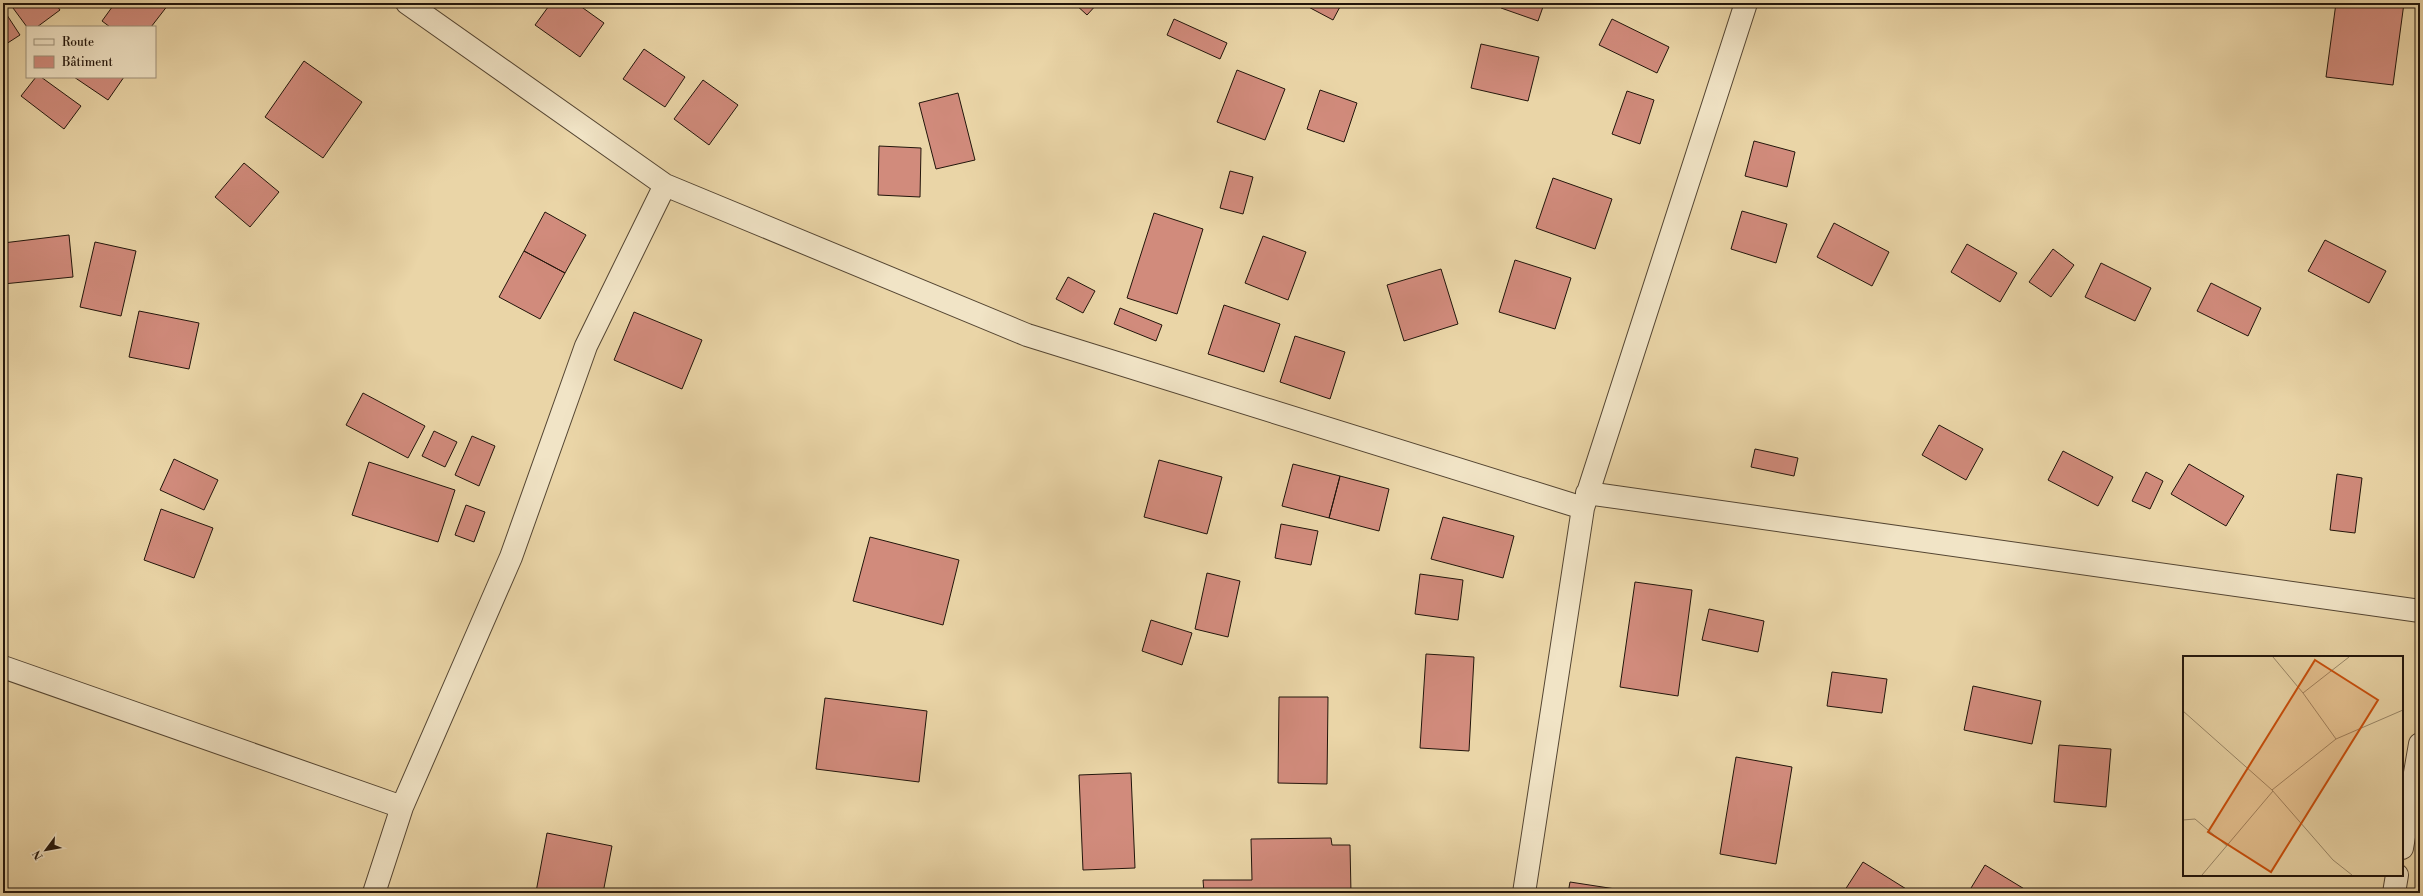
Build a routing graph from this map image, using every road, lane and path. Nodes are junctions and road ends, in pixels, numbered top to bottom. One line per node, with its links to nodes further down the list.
1 (407, 3): 3 (street)
2 (1746, 3): 4 (street)
3 (665, 185): 4 (street); 8 (street)
4 (1585, 500): 5 (street); 12 (street)
5 (2420, 611)
6 (3, 667): 8 (street)
7 (2420, 744): 9 (street)
8 (402, 807): 11 (street)
9 (2403, 842)
10 (2397, 876): 13 (street)
11 (374, 893)
12 (1524, 893)
13 (2394, 893)

